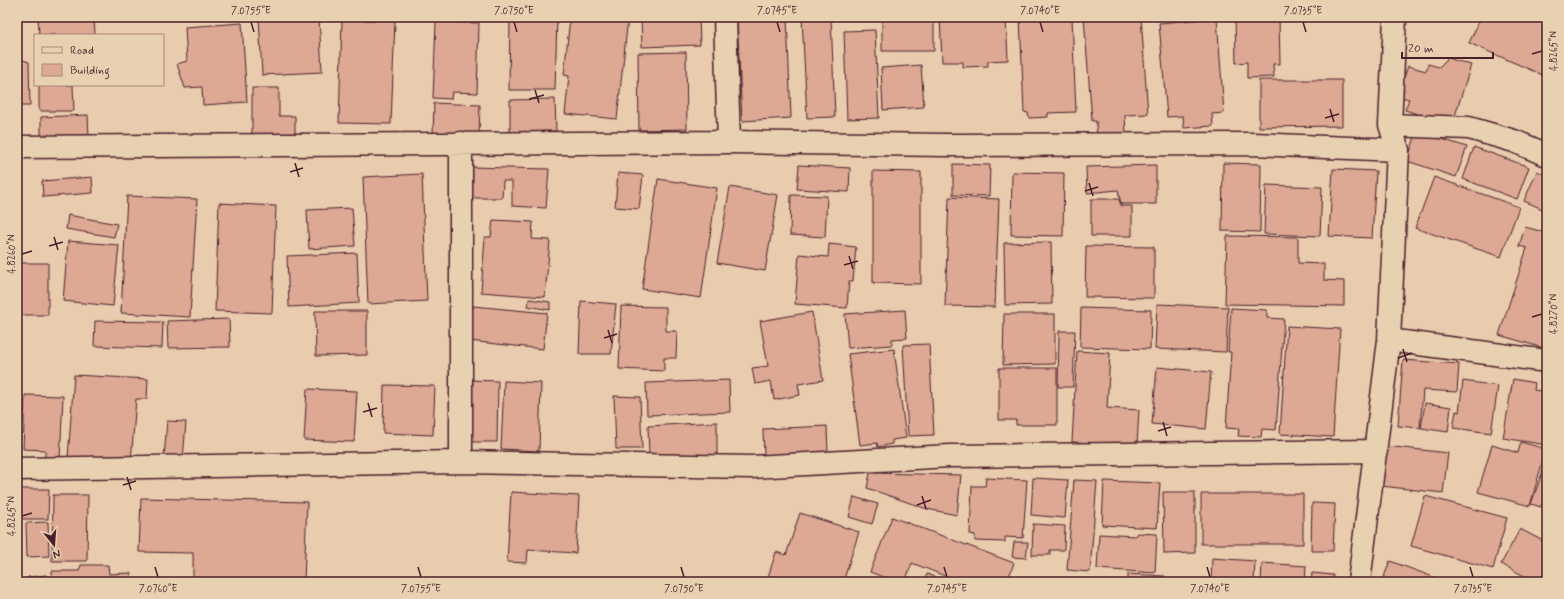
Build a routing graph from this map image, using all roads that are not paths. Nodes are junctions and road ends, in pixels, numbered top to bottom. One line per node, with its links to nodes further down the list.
1 (725, 17): 4 (street)
2 (1395, 17): 3 (street)
3 (1390, 125): 7 (street); 8 (street)
4 (729, 142): 5 (street); 7 (street)
5 (461, 143): 6 (street); 12 (street)
6 (17, 147)
7 (1398, 150): 9 (street)
8 (1547, 155)
9 (1389, 340): 10 (street); 11 (street)
10 (1547, 361)
11 (1376, 451): 12 (street); 14 (street)
12 (461, 462): 13 (street)
13 (17, 469)
14 (1360, 582)

